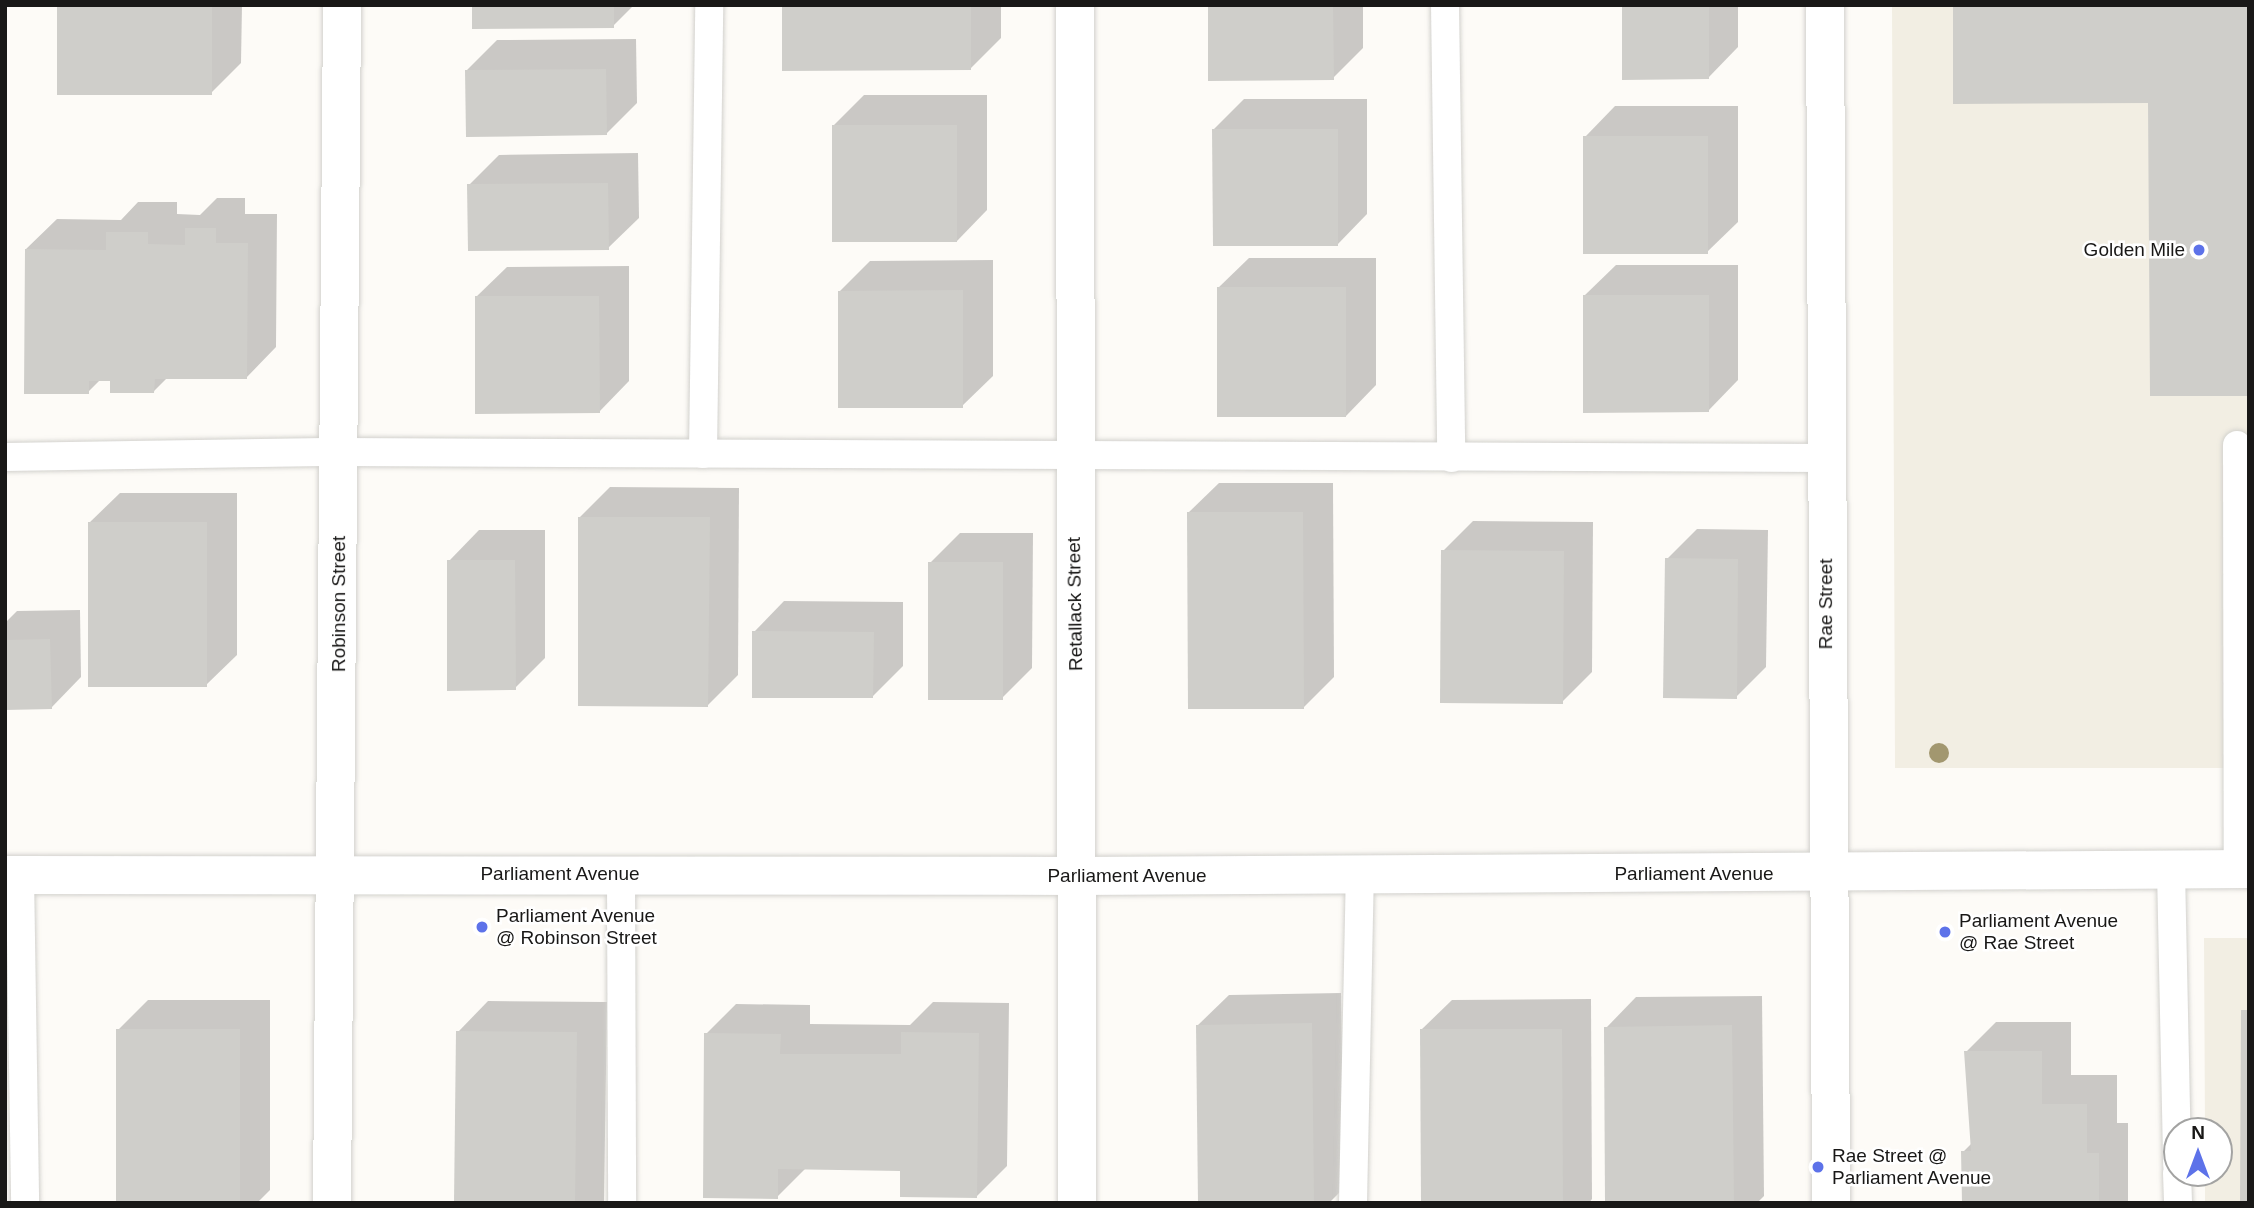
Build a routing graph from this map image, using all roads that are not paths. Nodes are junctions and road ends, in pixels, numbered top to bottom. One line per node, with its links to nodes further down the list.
1 (342, 5): 7 (street, Robinson Street)
2 (709, 5): 8 (lane)
3 (1075, 5): 10 (street, Retallack Street)
4 (1445, 5): 11 (lane)
5 (1825, 5): 12 (street, Rae Street)
6 (2237, 445): 13 (lane)
7 (340, 452): 8 (lane); 9 (lane); 15 (street, Robinson Street)
8 (703, 454): 10 (lane)
9 (5, 457)
10 (1073, 457): 11 (lane); 20 (street, Retallack Street)
11 (1451, 458): 12 (lane)
12 (1826, 458): 16 (street, Rae Street)
13 (2243, 869): 14 (street, Parliament Avenue)
14 (2171, 870): 16 (street, Parliament Avenue); 21 (lane)
15 (337, 873): 17 (street, Parliament Avenue); 18 (street, Parliament Avenue); 23 (street, Robinson Street)
16 (1826, 873): 19 (street, Parliament Avenue); 27 (street, Rae Street)
17 (13, 875): 22 (lane)
18 (621, 875): 20 (street, Parliament Avenue); 24 (lane)
19 (1360, 875): 20 (street, Parliament Avenue); 26 (lane)
20 (1079, 876): 25 (street, Retallack Street)
21 (2176, 1117)
22 (25, 1203)
23 (332, 1203)
24 (622, 1203)
25 (1077, 1203)
26 (1353, 1203)
27 (1831, 1203)

